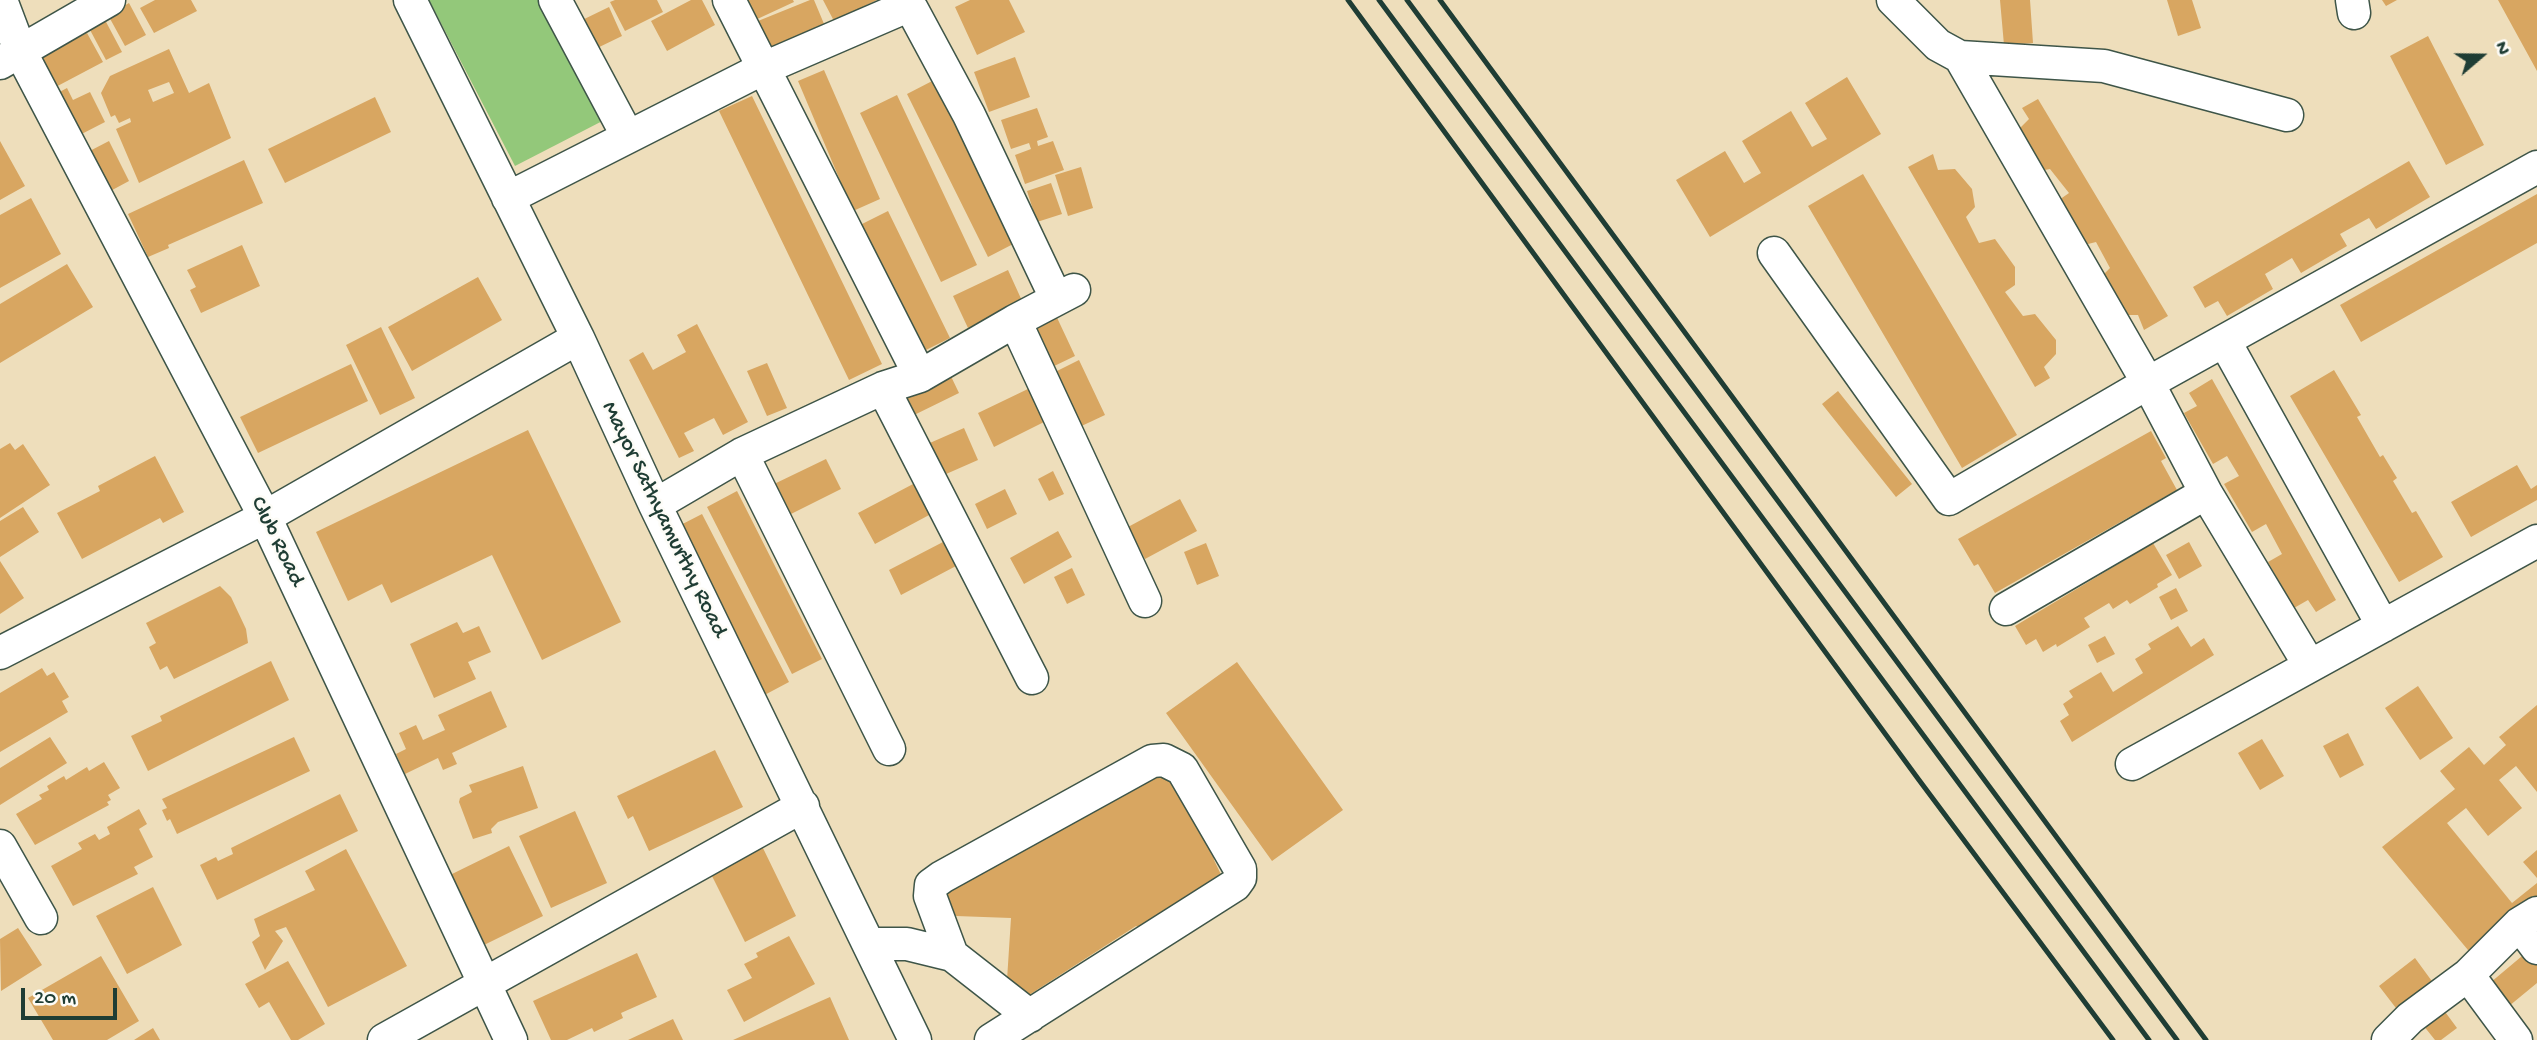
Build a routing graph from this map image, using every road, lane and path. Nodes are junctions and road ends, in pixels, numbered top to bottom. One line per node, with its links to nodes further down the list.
1 (1, 0): 9 (street, Club Road)
2 (109, 0): 9 (street)
3 (410, 0): 14 (street, Mayor Sathyamurthy Road)
4 (555, 0): 12 (street)
5 (729, 0): 10 (street)
6 (1893, 0): 8 (street)
7 (908, 2): 10 (street); 16 (street)
8 (1960, 57): 11 (street); 20 (street)
9 (10, 58): 25 (street, Club Road)
10 (762, 69): 12 (street); 19 (street)
11 (2287, 115)
12 (627, 135): 14 (street)
13 (2537, 167): 18 (street)
14 (508, 198): 17 (street, Mayor Sathyamurthy Road)
15 (1774, 254): 20 (street)
16 (1016, 321): 19 (street); 27 (street)
17 (578, 338): 24 (street, Mayor Sathyamurthy Road); 25 (street)
18 (2225, 342): 20 (street); 29 (street)
19 (920, 376): 21 (street)
20 (2148, 383): 23 (street)
21 (883, 388): 22 (street); 32 (street)
22 (742, 454): 24 (street); 33 (street)
23 (2206, 493): 28 (street); 31 (street)
24 (654, 505): 35 (street, Mayor Sathyamurthy Road)
25 (265, 516): 30 (street); 42 (street, Club Road)
26 (2537, 541): 29 (street)
27 (1145, 601)
28 (2006, 609)
29 (2383, 626): 31 (street)
30 (0, 653)
31 (2310, 666): 34 (street)
32 (1032, 678)
33 (889, 750)
34 (2132, 764)
35 (803, 806): 39 (street, Mayor Sathyamurthy Road); 42 (street)
36 (0, 846): 37 (street)
37 (41, 918)
38 (2531, 928): 41 (street)
39 (869, 944): 40 (street); 47 (street, Mayor Sathyamurthy Road)
40 (953, 955): 43 (street); 43 (street)
41 (2468, 975): 44 (street); 50 (street)
42 (482, 984): 45 (street); 46 (street, Club Road)
43 (1030, 1016): 48 (street)
44 (2419, 1029): 49 (street)
45 (384, 1040)
46 (511, 1040)
47 (915, 1040)
48 (991, 1040)
49 (2388, 1040)
50 (2516, 1040)

